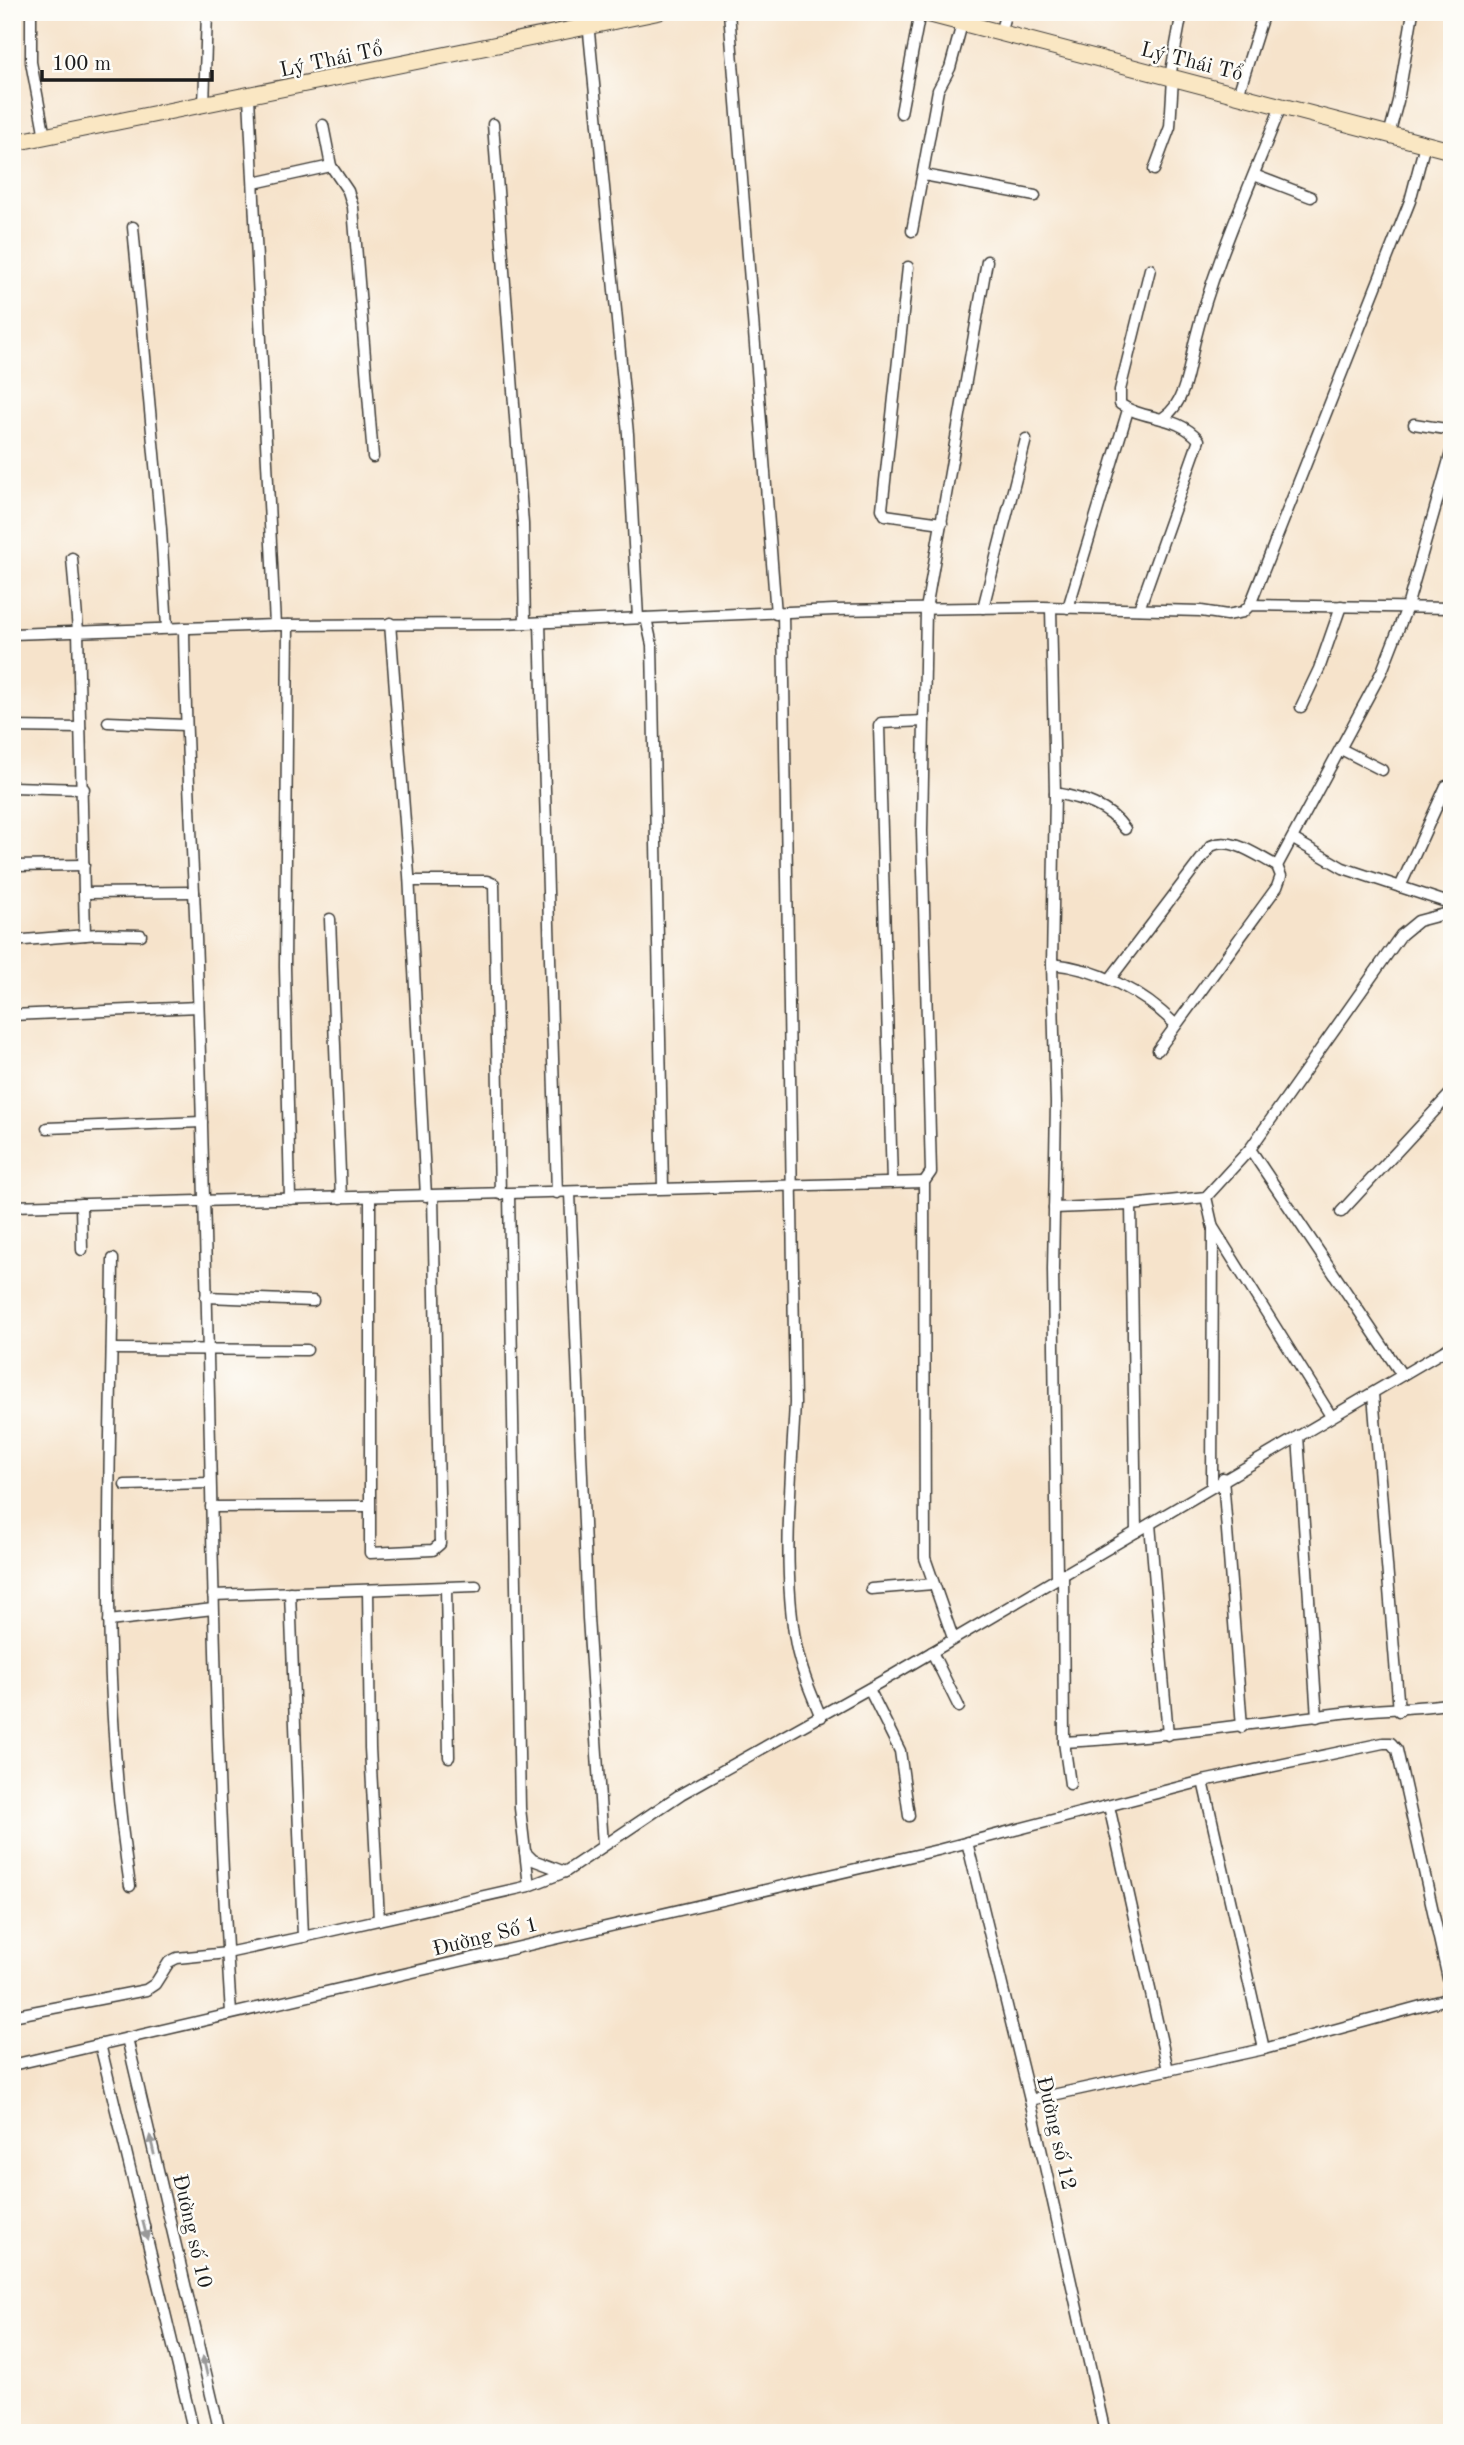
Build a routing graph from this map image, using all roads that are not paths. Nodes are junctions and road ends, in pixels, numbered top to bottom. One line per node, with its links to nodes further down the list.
1 (32, 12): 22 (street)
2 (207, 12): 16 (street)
3 (658, 12): 10 (main road, Lý Thái Tổ)
4 (729, 12): 56 (street)
5 (1006, 12): 12 (street)
6 (1182, 12): 13 (street)
7 (1264, 12): 14 (street)
8 (1413, 12): 21 (street)
9 (924, 13): 11 (main road, Lý Thái Tổ); 18 (street)
10 (589, 20): 15 (main road, Lý Thái Tổ); 57 (street)
11 (962, 23): 12 (main road, Lý Thái Tổ); 28 (street)
12 (1000, 33): 13 (main road, Lý Thái Tổ)
13 (1171, 78): 14 (main road, Lý Thái Tổ); 27 (street)
14 (1238, 95): 17 (main road, Lý Thái Tổ)
15 (249, 97): 16 (main road, Lý Thái Tổ); 30 (street)
16 (204, 106): 22 (main road, Lý Thái Tổ)
17 (1281, 106): 21 (main road, Lý Thái Tổ); 29 (street)
18 (901, 113)
19 (493, 124): 60 (street)
20 (323, 125): 26 (street)
21 (1389, 135): 24 (main road, Lý Thái Tổ)
22 (46, 137): 23 (main road, Lý Thái Tổ)
23 (12, 143)
24 (1425, 144): 25 (main road, Lý Thái Tổ); 47 (street)
25 (1452, 151)
26 (331, 166): 30 (street); 44 (street)
27 (1154, 170)
28 (924, 175): 31 (street); 34 (street)
29 (1254, 175): 32 (street); 39 (street)
30 (254, 183): 61 (street)
31 (1035, 196)
32 (1311, 197)
33 (133, 227): 63 (street)
34 (912, 231)
35 (987, 261): 45 (street)
36 (908, 267): 45 (street)
37 (1150, 269): 38 (street)
38 (1128, 410): 39 (street); 52 (street)
39 (1164, 417): 55 (street)
40 (1415, 424): 41 (street)
41 (1452, 430)
42 (1026, 439): 50 (street)
43 (1452, 449): 49 (street)
44 (373, 457)
45 (942, 523): 54 (street)
46 (72, 558): 65 (street)
47 (1250, 605): 48 (street); 55 (street)
48 (1341, 606): 49 (street); 67 (street)
49 (1407, 607): 53 (street); 73 (street)
50 (983, 608): 51 (street); 54 (street)
51 (1051, 608): 52 (street); 78 (street)
52 (1068, 608): 55 (street)
53 (1452, 608)
54 (926, 609): 56 (street); 68 (street)
55 (1139, 609)
56 (780, 614): 57 (street); 106 (street)
57 (642, 618): 58 (street); 107 (street)
58 (540, 622): 60 (street); 109 (street)
59 (390, 623): 60 (street); 62 (street); 84 (street)
60 (525, 623)
61 (275, 625): 62 (street); 64 (street)
62 (289, 625): 115 (street)
63 (167, 628): 64 (street); 65 (street)
64 (184, 628): 70 (street)
65 (78, 631): 66 (street); 72 (street)
66 (12, 634)
67 (1301, 707)
68 (924, 721): 104 (street); 105 (street)
69 (108, 722): 70 (street)
70 (184, 725): 86 (street)
71 (12, 727): 72 (street)
72 (80, 728): 77 (street)
73 (1341, 749): 74 (street); 80 (street)
74 (1382, 770)
75 (1446, 786): 85 (street)
76 (12, 787): 77 (street)
77 (84, 789): 81 (street)
78 (1055, 793): 79 (street); 94 (street)
79 (1125, 829)
80 (1293, 839): 83 (street); 85 (street)
81 (84, 864): 82 (street); 87 (street)
82 (12, 866)
83 (1277, 866): 95 (street); 98 (street)
84 (410, 881): 110 (street); 111 (street)
85 (1400, 887): 88 (street)
86 (194, 892): 87 (street); 96 (street)
87 (85, 893): 92 (street)
88 (1452, 904)
89 (1452, 912): 103 (street)
90 (330, 919): 114 (street)
91 (141, 934): 92 (street)
92 (85, 935): 93 (street)
93 (12, 941)
94 (1052, 964): 95 (street); 120 (street)
95 (1110, 979): 98 (street)
96 (198, 1007): 97 (street); 101 (street)
97 (12, 1015)
98 (1175, 1024): 99 (street)
99 (1158, 1050)
100 (1452, 1093): 121 (street)
101 (202, 1122): 102 (street); 116 (street)
102 (47, 1128)
103 (1251, 1149): 113 (street); 131 (street)
104 (892, 1182): 105 (street); 106 (street)
105 (924, 1182): 144 (street)
106 (790, 1185): 107 (street); 159 (street)
107 (663, 1188): 108 (street)
108 (570, 1192): 109 (street); 170 (street)
109 (557, 1193): 110 (street)
110 (505, 1194): 111 (street); 171 (street)
111 (429, 1196): 112 (street); 139 (street)
112 (370, 1197): 114 (street); 139 (street)
113 (1206, 1197): 118 (street); 122 (street)
114 (341, 1198): 115 (street)
115 (290, 1199): 116 (street)
116 (204, 1201): 117 (street); 125 (street)
117 (81, 1204): 119 (street); 123 (street)
118 (1131, 1205): 120 (street); 142 (street)
119 (12, 1206)
120 (1054, 1208): 143 (street)
121 (1341, 1212)
122 (1213, 1228): 133 (street); 138 (street)
123 (82, 1250)
124 (113, 1259): 128 (street)
125 (206, 1297): 126 (street); 129 (street)
126 (313, 1301)
127 (1452, 1346): 131 (street)
128 (112, 1349): 129 (street); 152 (street)
129 (207, 1349): 130 (street); 136 (street)
130 (307, 1350)
131 (1402, 1375): 132 (street)
132 (1373, 1394): 133 (street); 158 (street)
133 (1331, 1416): 134 (street)
134 (1298, 1436): 135 (street); 160 (street)
135 (1223, 1478): 138 (street); 161 (street)
136 (210, 1483): 137 (street); 140 (street)
137 (125, 1485)
138 (1212, 1486): 141 (street)
139 (368, 1506): 140 (street)
140 (211, 1507): 150 (street)
141 (1150, 1524): 142 (street); 162 (street)
142 (1136, 1532): 143 (street)
143 (1060, 1575): 153 (street); 163 (street)
144 (933, 1584): 147 (street); 153 (street)
145 (476, 1586): 146 (street)
146 (446, 1587): 148 (street); 164 (street)
147 (871, 1589)
148 (368, 1590): 149 (street); 175 (street)
149 (290, 1592): 150 (street); 176 (street)
150 (213, 1595): 151 (street)
151 (213, 1609): 152 (street); 177 (street)
152 (109, 1621): 173 (street)
153 (953, 1638): 154 (street)
154 (932, 1652): 155 (street); 157 (street)
155 (869, 1689): 159 (street); 168 (street)
156 (1452, 1703): 158 (street)
157 (959, 1707)
158 (1399, 1711): 160 (street)
159 (821, 1717): 170 (street)
160 (1317, 1717): 161 (street)
161 (1242, 1727): 162 (street)
162 (1168, 1735): 163 (street)
163 (1064, 1742): 166 (street)
164 (449, 1757)
165 (1203, 1781): 167 (street, Đường Số 1); 182 (street); 182 (street, Đường Số 1)
166 (1070, 1784)
167 (1109, 1806): 169 (street, Đường Số 1); 184 (street)
168 (909, 1816)
169 (967, 1842): 178 (street, Đường Số 1); 185 (street, Đường số 12)
170 (603, 1845): 172 (street)
171 (525, 1852): 172 (street); 174 (street)
172 (565, 1872): 174 (street)
173 (130, 1886)
174 (529, 1886): 175 (street)
175 (379, 1920): 176 (street)
176 (303, 1937): 177 (street)
177 (227, 1953): 178 (street); 179 (street)
178 (231, 2013): 180 (street, Đường Số 1)
179 (12, 2016)
180 (127, 2038): 181 (street, Đường Số 1); 187 (street, Đường số 10, one-way to 180)
181 (100, 2045): 183 (street, Đường Số 1); 186 (street, one-way to 186)
182 (1264, 2049): 184 (street)
183 (12, 2065)
184 (1168, 2070): 185 (street)
185 (1030, 2100): 188 (street, Đường số 12)
186 (194, 2433)
187 (220, 2433)
188 (1105, 2433)

